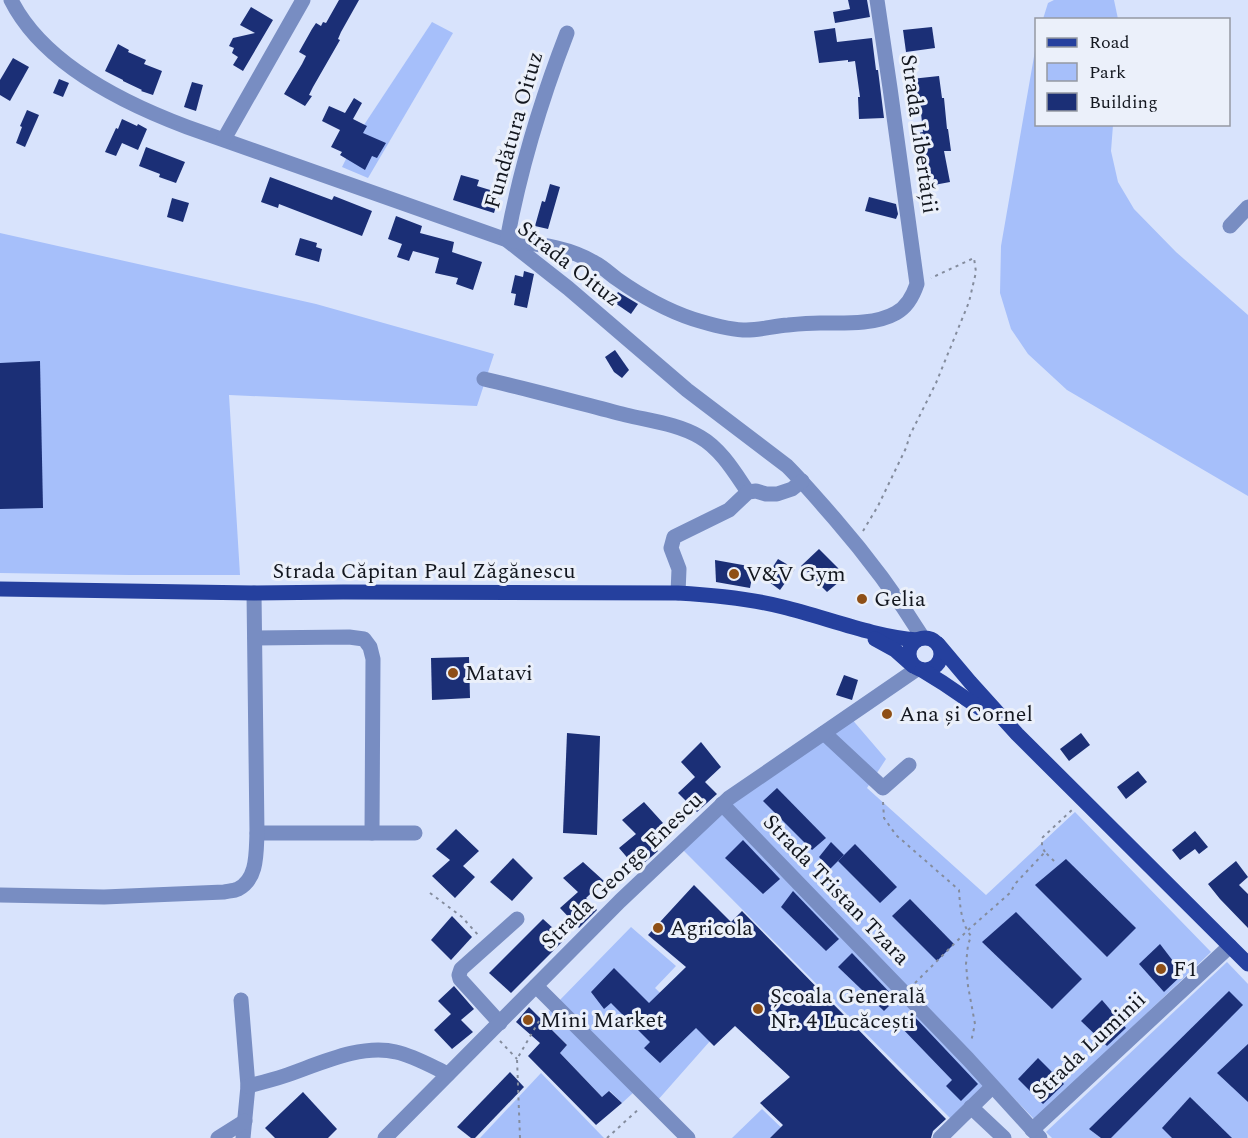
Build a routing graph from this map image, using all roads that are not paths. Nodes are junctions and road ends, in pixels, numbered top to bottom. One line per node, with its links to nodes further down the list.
1 (11, 0): 5 (street, Strada Oituz)
2 (303, 0): 5 (street)
3 (876, 0): 8 (street, Strada Libertății)
4 (567, 33): 8 (street, Fundătura Oituz)
5 (224, 139): 8 (street, Strada Oituz)
6 (1248, 207): 7 (street)
7 (1230, 225)
8 (507, 240): 10 (street, Strada Oituz)
9 (484, 380): 11 (street)
10 (802, 481): 11 (street); 17 (street, Strada Oituz)
11 (748, 492): 14 (street)
12 (0, 589): 13 (main road, Strada Căpitan Paul Zăgănescu)
13 (254, 593): 14 (main road, Strada Căpitan Paul Zăgănescu); 16 (street)
14 (678, 593): 15 (main road, Strada Căpitan Paul Zăgănescu)
15 (845, 625): 17 (main road, Strada Căpitan Paul Zăgănescu); 18 (main road, Strada Căpitan Paul Zăgănescu)
16 (255, 638): 23 (street); 24 (street)
17 (926, 641): 18 (main road); 18 (main road); 20 (main road, Strada Căpitan Paul Zăgănescu)
18 (917, 668): 19 (street, Strada George Enescu); 20 (main road, Strada Căpitan Paul Zăgănescu)
19 (824, 733): 21 (street); 22 (street, Strada George Enescu)
20 (1017, 734): 28 (main road, Strada Căpitan Paul Zăgănescu)
21 (909, 765)
22 (722, 804): 30 (street, Strada George Enescu); 35 (street, Strada Tristan Tzara)
23 (257, 833): 24 (street); 26 (street)
24 (372, 833): 25 (street)
25 (415, 833)
26 (0, 896)
27 (517, 920): 32 (street)
28 (1230, 946): 29 (main road, Strada Căpitan Paul Zăgănescu); 38 (street, Strada Luminii)
29 (1248, 964)
30 (536, 986): 32 (street, Strada George Enescu); 42 (street)
31 (241, 1000): 34 (street)
32 (495, 1027): 33 (street, Strada George Enescu)
33 (448, 1074): 34 (street); 41 (street, Strada George Enescu)
34 (248, 1086): 37 (street)
35 (992, 1086): 36 (street); 38 (street, Strada Tristan Tzara)
36 (971, 1107): 43 (street); 44 (street)
37 (245, 1121): 39 (street); 40 (street)
38 (1036, 1134)
39 (218, 1138)
40 (243, 1138)
41 (386, 1138)
42 (688, 1138)
43 (940, 1138)
44 (1004, 1138)

